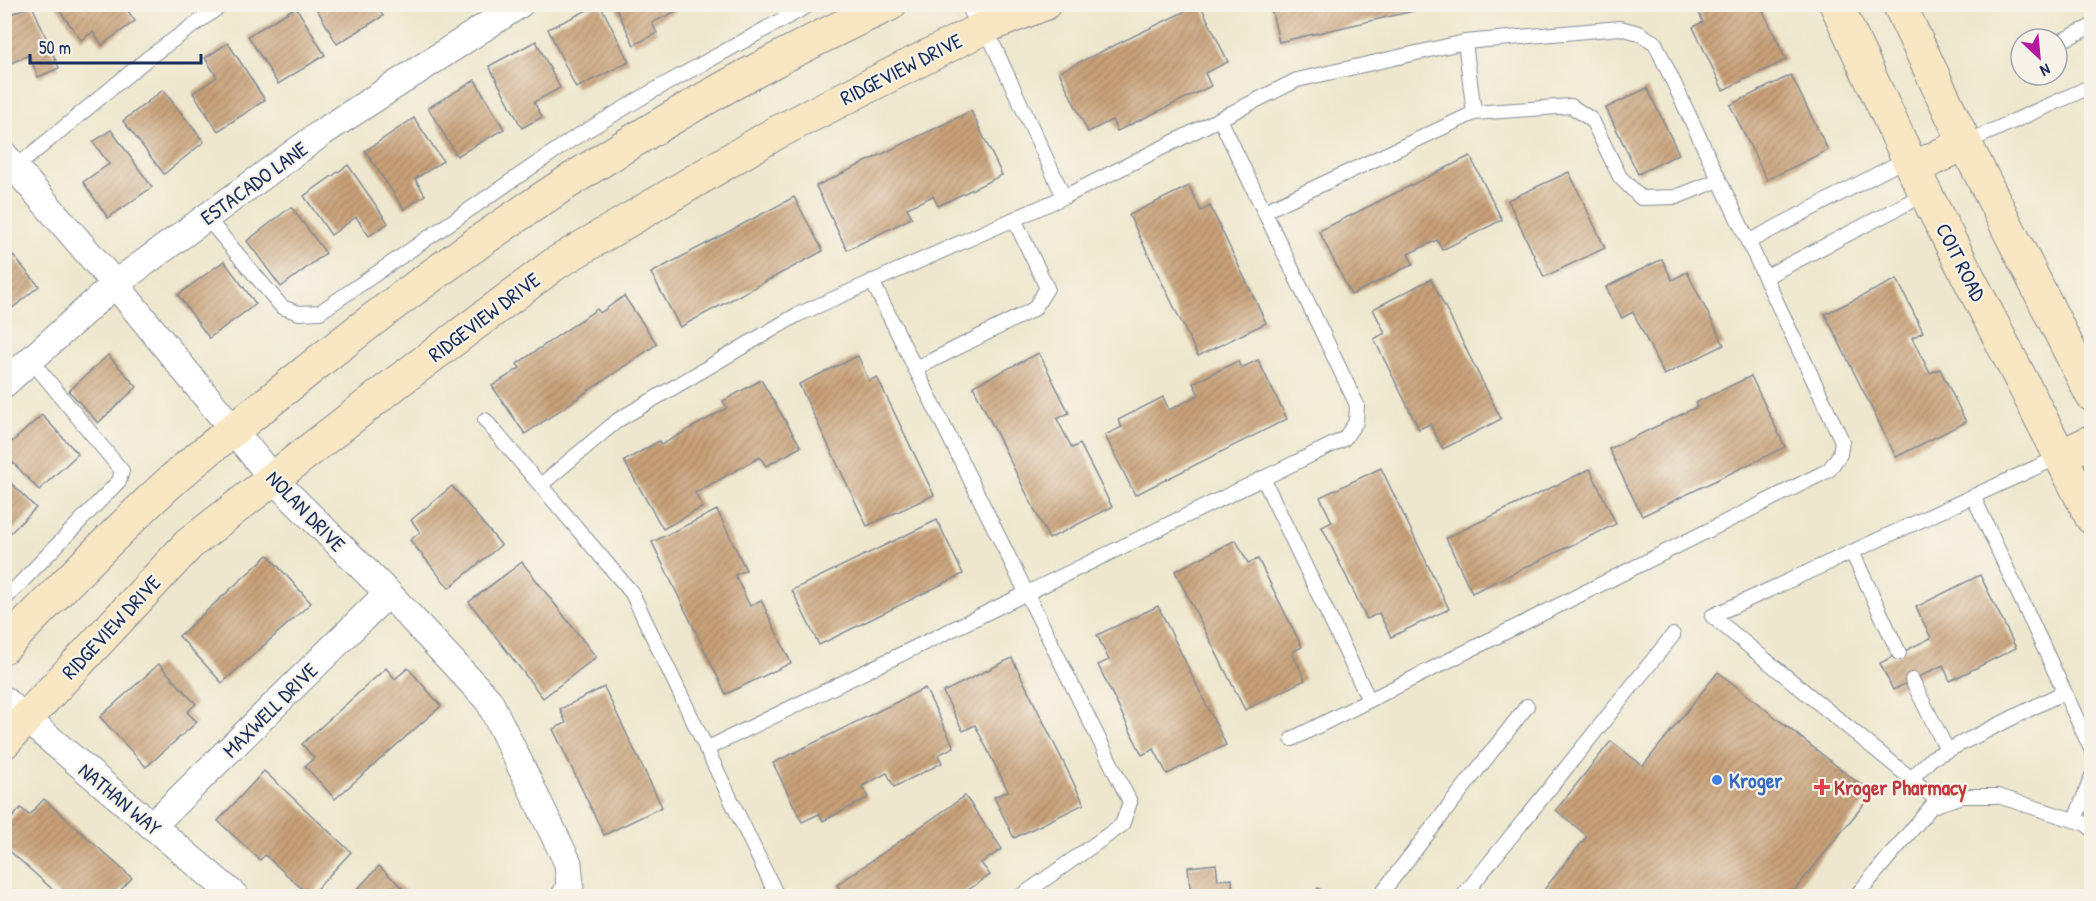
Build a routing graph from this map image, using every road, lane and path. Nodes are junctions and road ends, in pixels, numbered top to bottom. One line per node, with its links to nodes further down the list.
1 (223, 4): 16 (lane)
2 (520, 4): 21 (street, ESTACADO LANE)
3 (811, 4): 21 (lane)
4 (890, 4): 32 (main road)
5 (1044, 4): 8 (main road, RIDGEVIEW DRIVE)
6 (1836, 4): 17 (main road, COIT ROAD)
7 (1899, 4): 15 (main road)
8 (980, 16): 19 (lane); 36 (main road, RIDGEVIEW DRIVE)
9 (2091, 26): 10 (lane)
10 (2069, 37)
11 (1465, 42): 13 (lane); 14 (lane); 18 (lane)
12 (2091, 86): 15 (lane)
13 (1474, 113): 18 (lane); 20 (lane)
14 (1220, 119): 19 (lane); 20 (lane)
15 (1965, 143): 17 (main road); 30 (main road)
16 (10, 162): 26 (street, NOLAN DRIVE)
17 (1916, 173): 23 (lane); 24 (lane); 34 (main road, COIT ROAD)
18 (1719, 180): 23 (lane)
19 (1064, 197): 22 (lane)
20 (1264, 211): 35 (lane)
21 (206, 217): 26 (street, ESTACADO LANE)
22 (1014, 219): 25 (lane); 28 (lane)
23 (1748, 242): 24 (lane)
24 (1765, 277): 49 (lane)
25 (872, 281): 28 (lane); 37 (lane)
26 (115, 285): 27 (street, ESTACADO LANE); 32 (street, NOLAN DRIVE)
27 (31, 360): 29 (street, ESTACADO LANE); 43 (lane)
28 (915, 369): 42 (lane)
29 (4, 384)
30 (2091, 395)
31 (485, 420): 37 (lane)
32 (234, 430): 36 (street, NOLAN DRIVE); 45 (main road)
33 (2091, 441): 34 (main road)
34 (2061, 456): 38 (lane); 39 (main road, COIT ROAD)
35 (1263, 478): 42 (lane); 49 (lane)
36 (273, 479): 41 (street, NOLAN DRIVE); 51 (main road, RIDGEVIEW DRIVE)
37 (542, 484): 53 (lane)
38 (1973, 496): 40 (lane); 48 (lane)
39 (2091, 518)
40 (1852, 552): 46 (lane); 57 (lane)
41 (388, 593): 60 (street, MAXWELL DRIVE); 62 (street, NOLAN DRIVE)
42 (1027, 593): 53 (lane); 66 (lane)
43 (4, 600)
44 (1673, 635): 67 (lane)
45 (4, 647)
46 (1899, 653)
47 (1912, 680): 54 (lane)
48 (2064, 692): 54 (lane); 55 (lane)
49 (1369, 700): 52 (lane)
50 (1527, 706): 63 (lane)
51 (11, 720): 60 (street, NATHAN WAY)
52 (1292, 739)
53 (706, 749): 65 (lane)
54 (1947, 750): 57 (lane)
55 (2091, 751)
56 (2091, 776): 59 (lane)
57 (1911, 779): 58 (lane)
58 (1941, 803): 59 (lane); 68 (lane)
59 (2075, 820): 61 (lane)
60 (152, 826): 64 (street, NATHAN WAY)
61 (2091, 829)
62 (567, 891)
63 (1380, 895)
64 (235, 897)
65 (777, 897)
66 (1021, 897)
67 (1463, 897)
68 (1856, 897)

